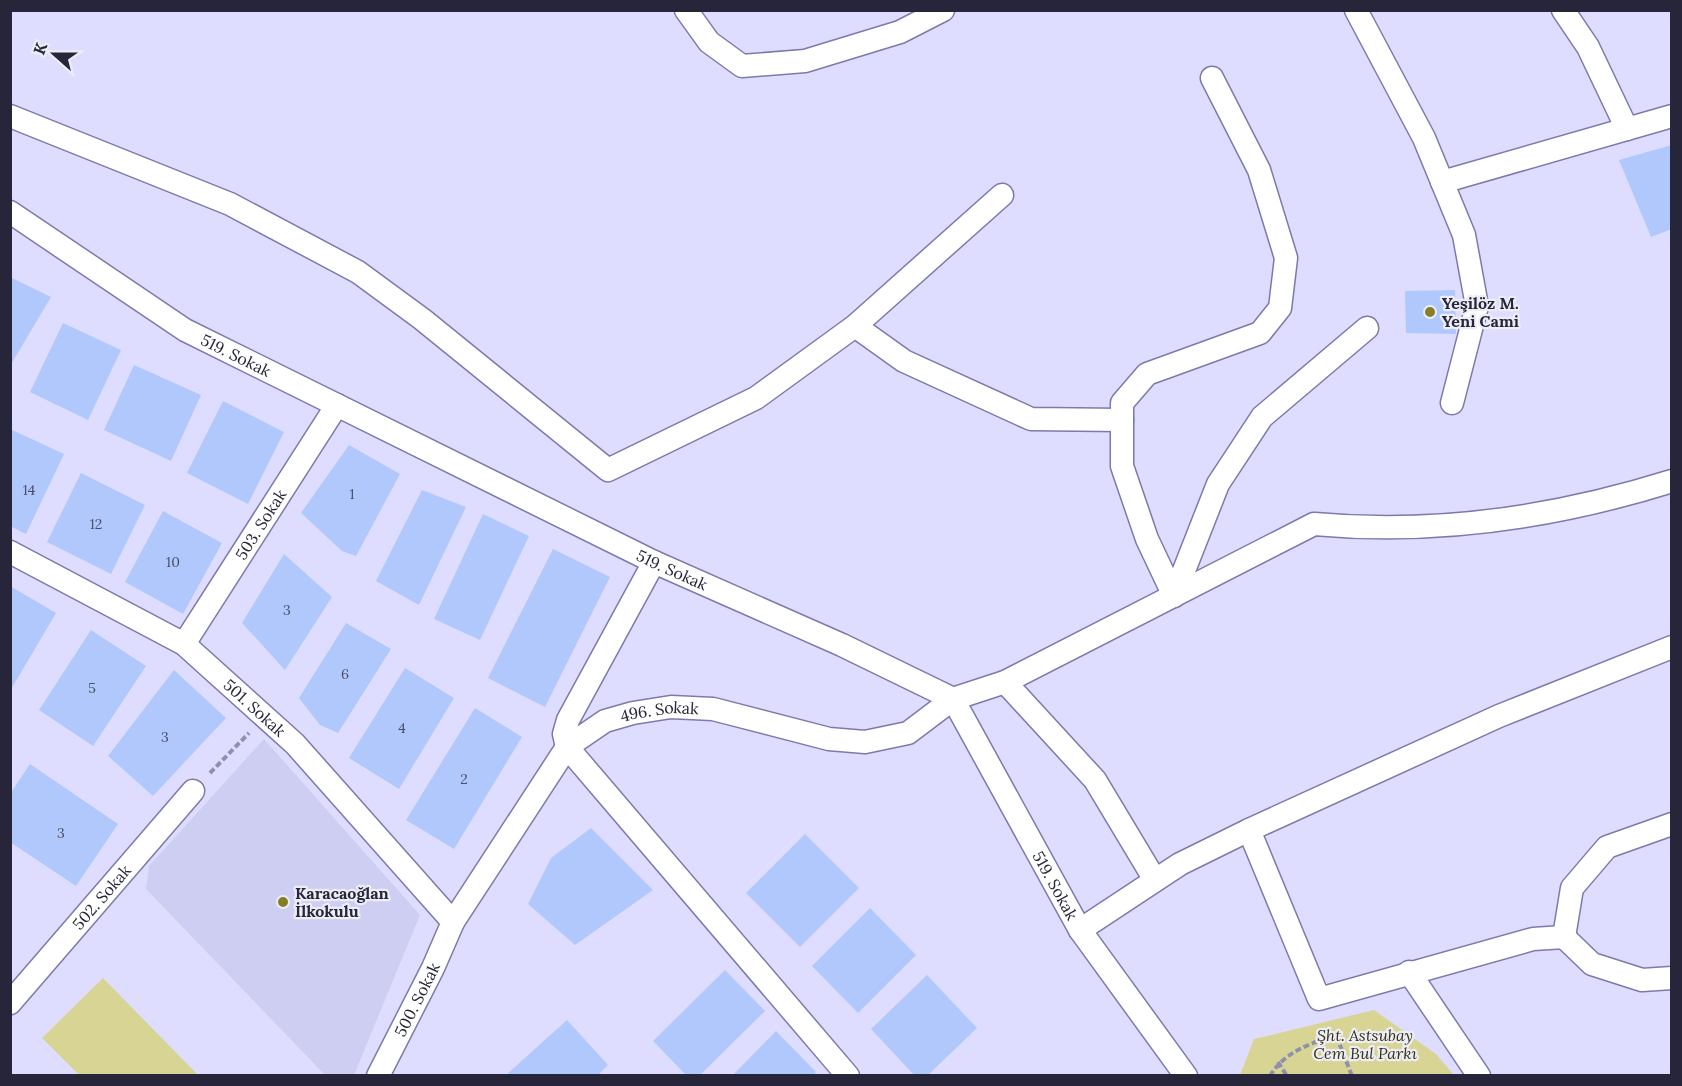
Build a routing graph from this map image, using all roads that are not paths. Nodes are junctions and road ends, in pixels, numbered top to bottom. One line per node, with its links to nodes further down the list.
1 (686, 10): 2 (street)
2 (943, 10)
3 (1356, 10): 9 (street)
4 (1563, 10): 8 (street)
5 (1212, 78): 16 (street)
6 (10, 116): 12 (street)
7 (1671, 117): 8 (street)
8 (1627, 129): 9 (street)
9 (1442, 182): 14 (street)
10 (1002, 195): 12 (street)
11 (10, 213): 15 (street, 519. Sokak)
12 (855, 326): 16 (street)
13 (1367, 328): 20 (street)
14 (1452, 403)
15 (337, 405): 19 (street, 519. Sokak); 21 (street, 503. Sokak)
16 (1122, 420): 20 (street)
17 (1671, 481): 20 (street, 496. Sokak)
18 (10, 552): 21 (street, 501. Sokak)
19 (654, 562): 24 (street, 519. Sokak); 25 (street)
20 (1174, 596): 23 (street, 496. Sokak)
21 (184, 644): 30 (street, 501. Sokak)
22 (1671, 647): 28 (street)
23 (1005, 682): 24 (street, 496. Sokak); 29 (street)
24 (953, 699): 25 (street, 496. Sokak); 31 (street, 519. Sokak)
25 (567, 747): 30 (street, 496. Sokak); 37 (street)
26 (193, 791): 35 (street, 502. Sokak)
27 (1671, 824): 32 (street)
28 (1249, 830): 29 (street); 33 (street)
29 (1155, 880): 31 (street)
30 (453, 922): 36 (street, 500. Sokak)
31 (1080, 930): 38 (street, 519. Sokak)
32 (1564, 937): 33 (street); 34 (street)
33 (1409, 972): 39 (street)
34 (1671, 978)
35 (10, 1003)
36 (378, 1075)
37 (848, 1076)
38 (1186, 1076)
39 (1479, 1076)

